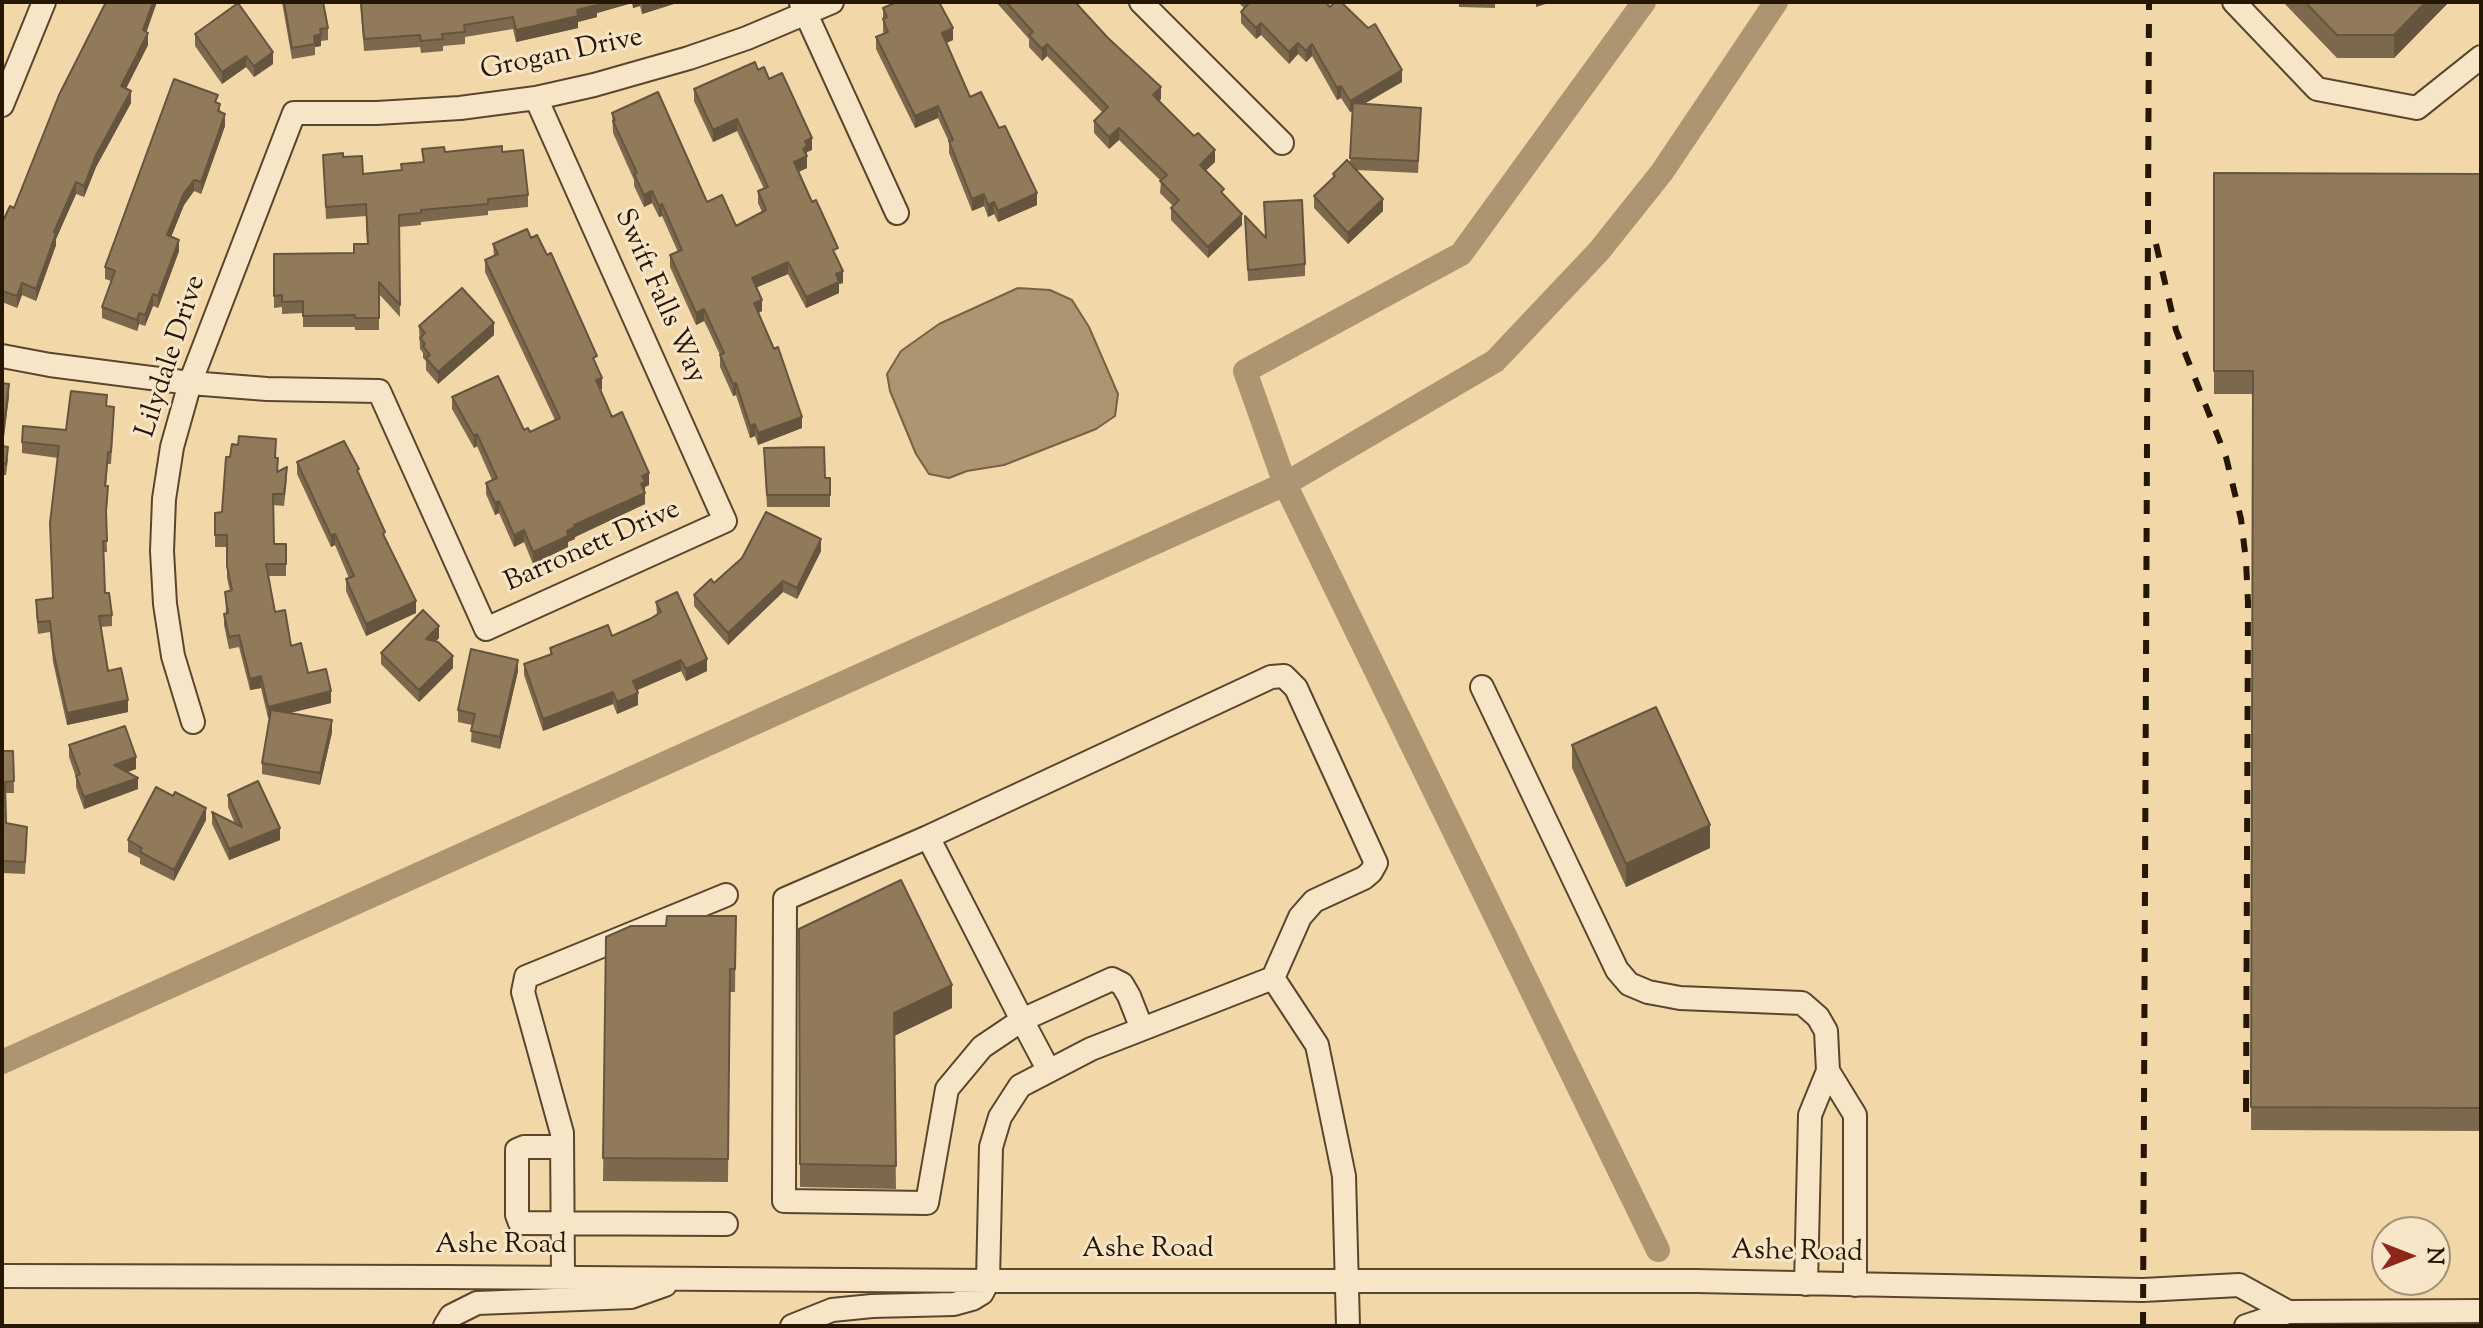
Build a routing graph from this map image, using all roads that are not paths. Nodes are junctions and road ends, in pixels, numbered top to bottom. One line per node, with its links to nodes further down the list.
1 (44, 2): 7 (street)
2 (832, 2): 5 (street, Grogan Drive)
3 (1141, 2): 11 (street)
4 (2234, 2): 6 (street)
5 (803, 8): 8 (street, Grogan Drive); 12 (street)
6 (2481, 57)
7 (10, 69): 9 (street)
8 (536, 98): 10 (street, Grogan Drive); 15 (street, Swift Falls Way)
9 (2, 105)
10 (294, 113): 14 (street, Lilydale Drive)
11 (1282, 143)
12 (897, 213)
13 (2, 356): 14 (street)
14 (190, 383): 15 (street, Barronett Drive); 17 (street, Lilydale Drive)
15 (725, 521)
16 (1482, 687): 24 (street)
17 (193, 722)
18 (928, 837): 20 (street); 21 (street); 21 (street)
19 (726, 895): 25 (street)
20 (1273, 978): 22 (street); 32 (street)
21 (1022, 1020): 22 (street); 23 (street)
22 (1142, 1029): 23 (street)
23 (1049, 1071): 31 (street)
24 (1828, 1071): 33 (street); 34 (street)
25 (562, 1147): 26 (street); 26 (street)
26 (562, 1223): 27 (street); 29 (street)
27 (726, 1224)
28 (2, 1276): 29 (street, Ashe Road)
29 (563, 1278): 30 (street, Ashe Road)
30 (681, 1279): 31 (street, Ashe Road); 37 (street)
31 (988, 1281): 32 (street, Ashe Road); 38 (street)
32 (1347, 1281): 33 (street, Ashe Road); 39 (street)
33 (1806, 1284): 34 (street, Ashe Road)
34 (1855, 1285): 36 (street, Ashe Road)
35 (2481, 1311): 36 (street, Ashe Road)
36 (2288, 1312): 40 (street, Ashe Road)
37 (445, 1326)
38 (792, 1326)
39 (1348, 1326)
40 (2246, 1326)

